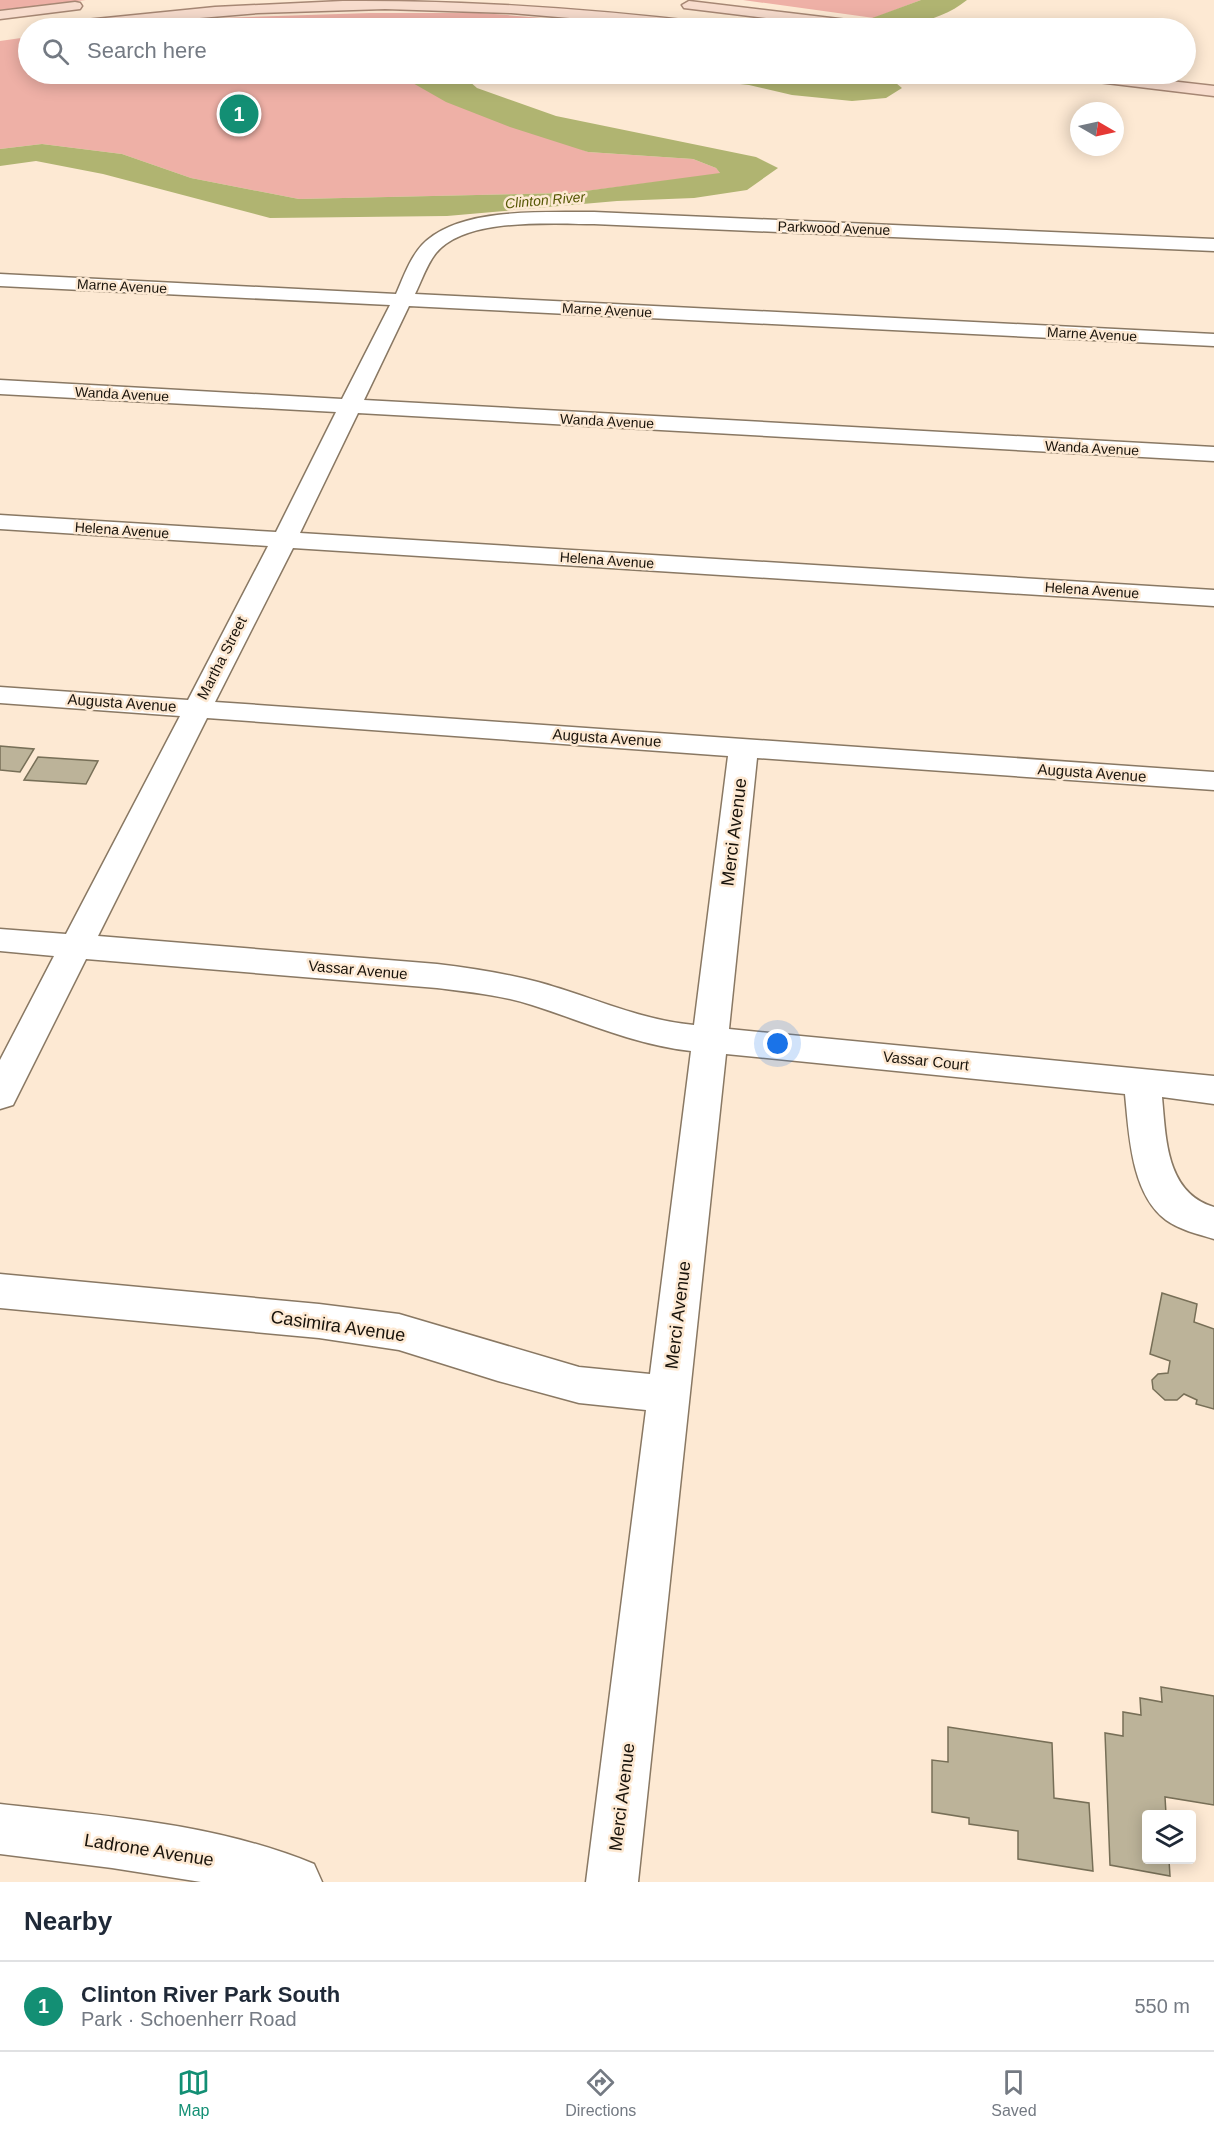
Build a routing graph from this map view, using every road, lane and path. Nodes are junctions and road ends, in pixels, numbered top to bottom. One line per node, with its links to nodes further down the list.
1 (255, 0): 4 (main road)
2 (679, 4): 8 (main road)
3 (88, 5): 5 (main road)
4 (228, 11): 6 (main road); 7 (main road)
5 (0, 15)
6 (153, 18)
7 (631, 18)
8 (794, 18)
9 (1156, 84): 10 (main road)
10 (1214, 91)
11 (455, 231): 12 (street, Parkwood Avenue); 14 (street, Martha Street)
12 (1214, 245)
13 (0, 280): 14 (street, Marne Avenue)
14 (403, 299): 15 (street, Marne Avenue); 17 (street, Martha Street)
15 (1214, 340)
16 (0, 387): 17 (street, Wanda Avenue)
17 (350, 406): 18 (street, Wanda Avenue); 20 (street, Martha Street)
18 (1214, 454)
19 (0, 522): 20 (street, Helena Avenue)
20 (284, 540): 21 (street, Helena Avenue); 23 (street, Martha Street)
21 (1214, 598)
22 (0, 695): 23 (street, Augusta Avenue)
23 (196, 709): 24 (street, Augusta Avenue); 27 (street, Martha Street)
24 (744, 747): 25 (street, Augusta Avenue); 28 (street, Merci Avenue)
25 (1214, 782)
26 (0, 940): 27 (street, Vassar Avenue)
27 (76, 946): 28 (street, Vassar Avenue); 31 (street, Martha Street)
28 (710, 1039): 29 (street, Vassar Court); 34 (street, Merci Avenue)
29 (1142, 1083): 30 (street, Vassar Court); 32 (street)
30 (1214, 1090)
31 (0, 1095)
32 (1214, 1222)
33 (0, 1291): 34 (street, Casimira Avenue)
34 (669, 1394): 37 (street, Merci Avenue)
35 (0, 1829): 36 (street, Ladrone Avenue)
36 (296, 1882)
37 (612, 1882)

